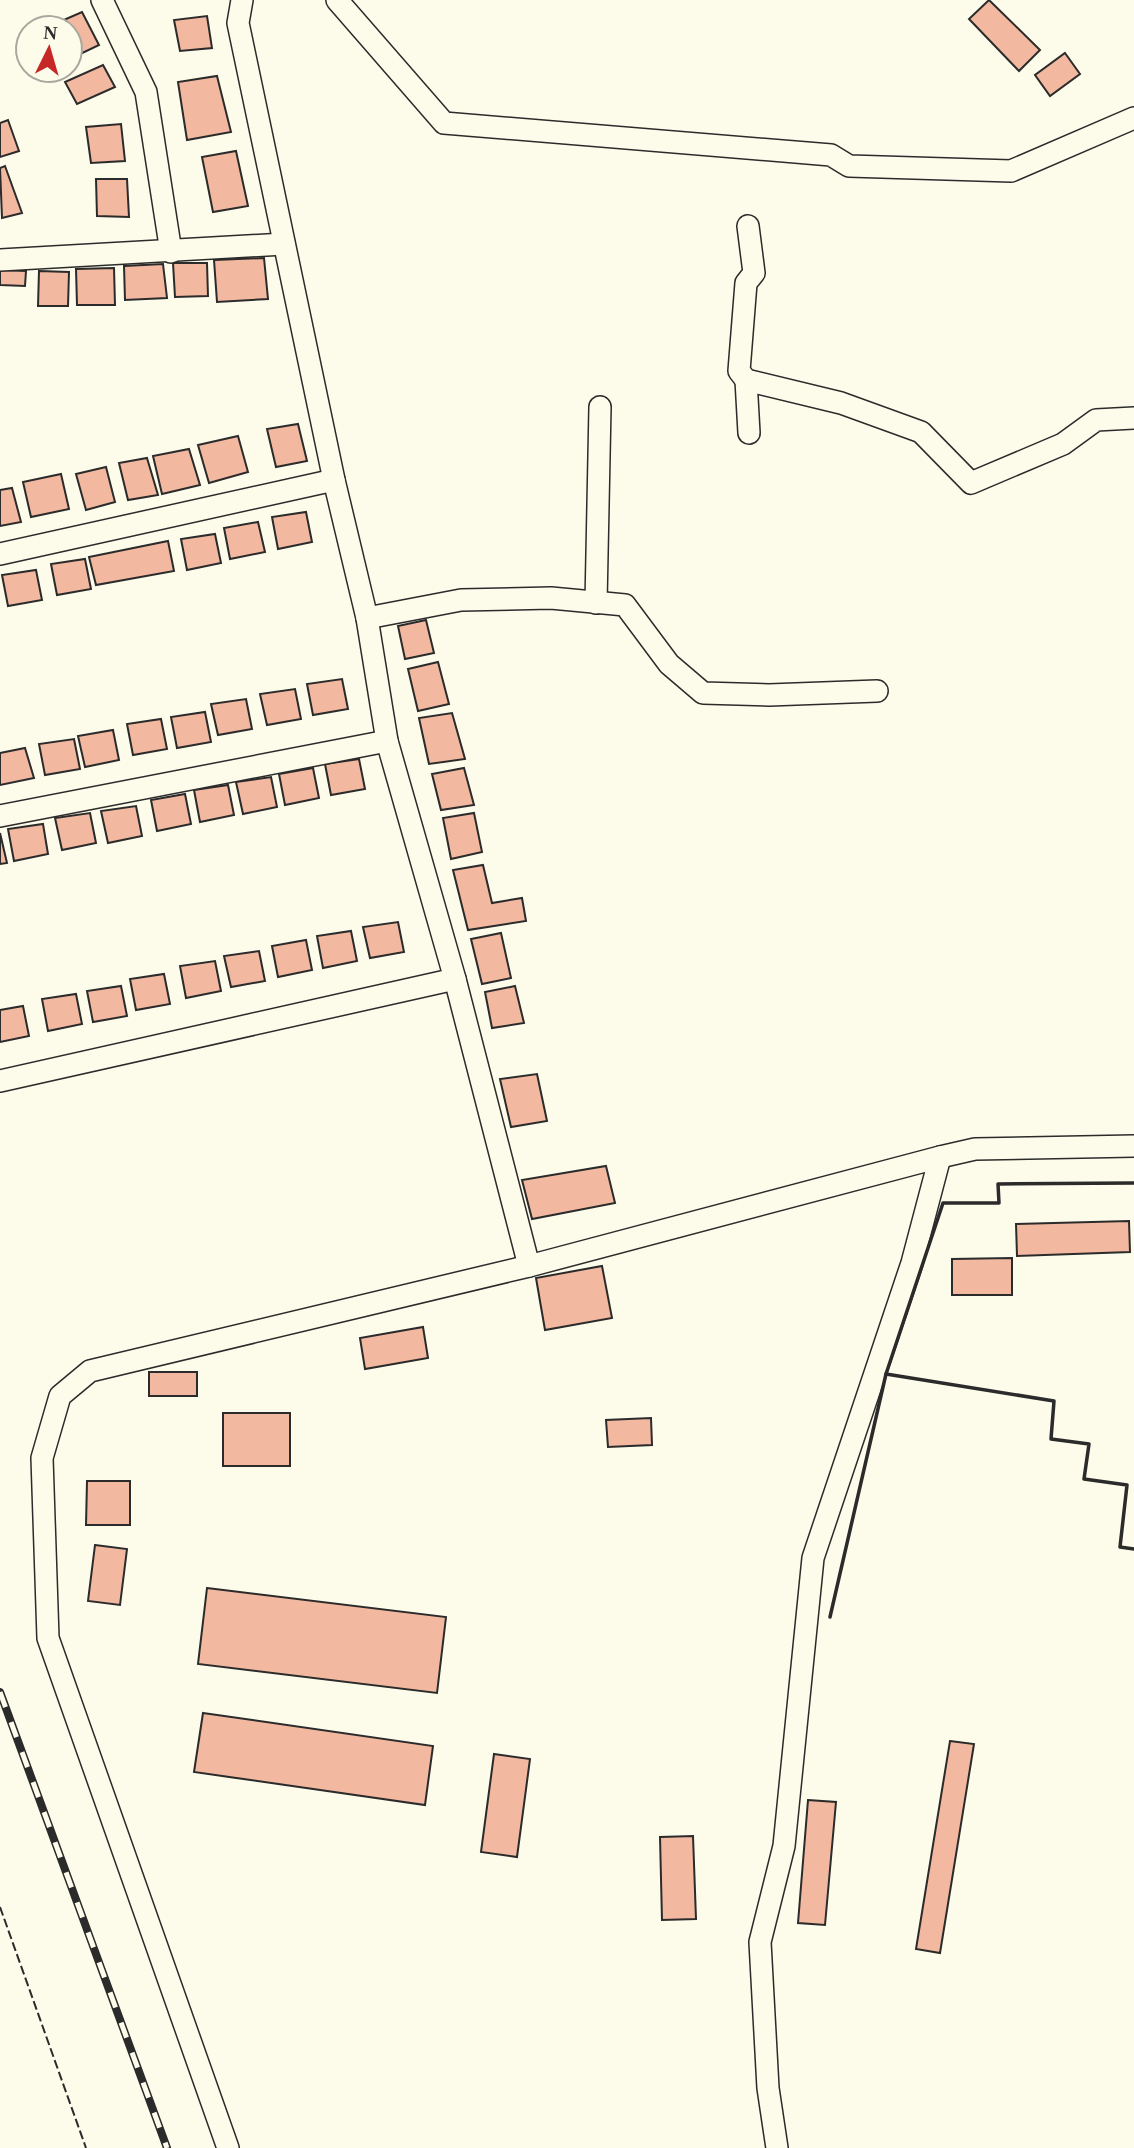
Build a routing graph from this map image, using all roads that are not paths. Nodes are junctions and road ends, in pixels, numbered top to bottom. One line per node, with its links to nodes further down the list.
1 (102, 0): 7 (street)
2 (242, 0): 6 (street)
3 (337, 0): 4 (street)
4 (1134, 118)
5 (748, 226): 9 (street)
6 (284, 244): 7 (street); 13 (street)
7 (171, 252): 8 (street)
8 (0, 260)
9 (746, 380): 11 (street); 12 (street)
10 (600, 407): 15 (street)
11 (1134, 418)
12 (749, 433)
13 (334, 480): 14 (street); 16 (street)
14 (0, 554)
15 (596, 603): 16 (street); 17 (street)
16 (368, 618): 18 (street)
17 (877, 691)
18 (387, 741): 19 (street); 20 (street)
19 (0, 816)
20 (455, 979): 21 (street); 24 (street)
21 (0, 1081)
22 (1134, 1146): 23 (street)
23 (940, 1157): 24 (street); 26 (street)
24 (529, 1266): 25 (street)
25 (228, 2148)
26 (776, 2148)

